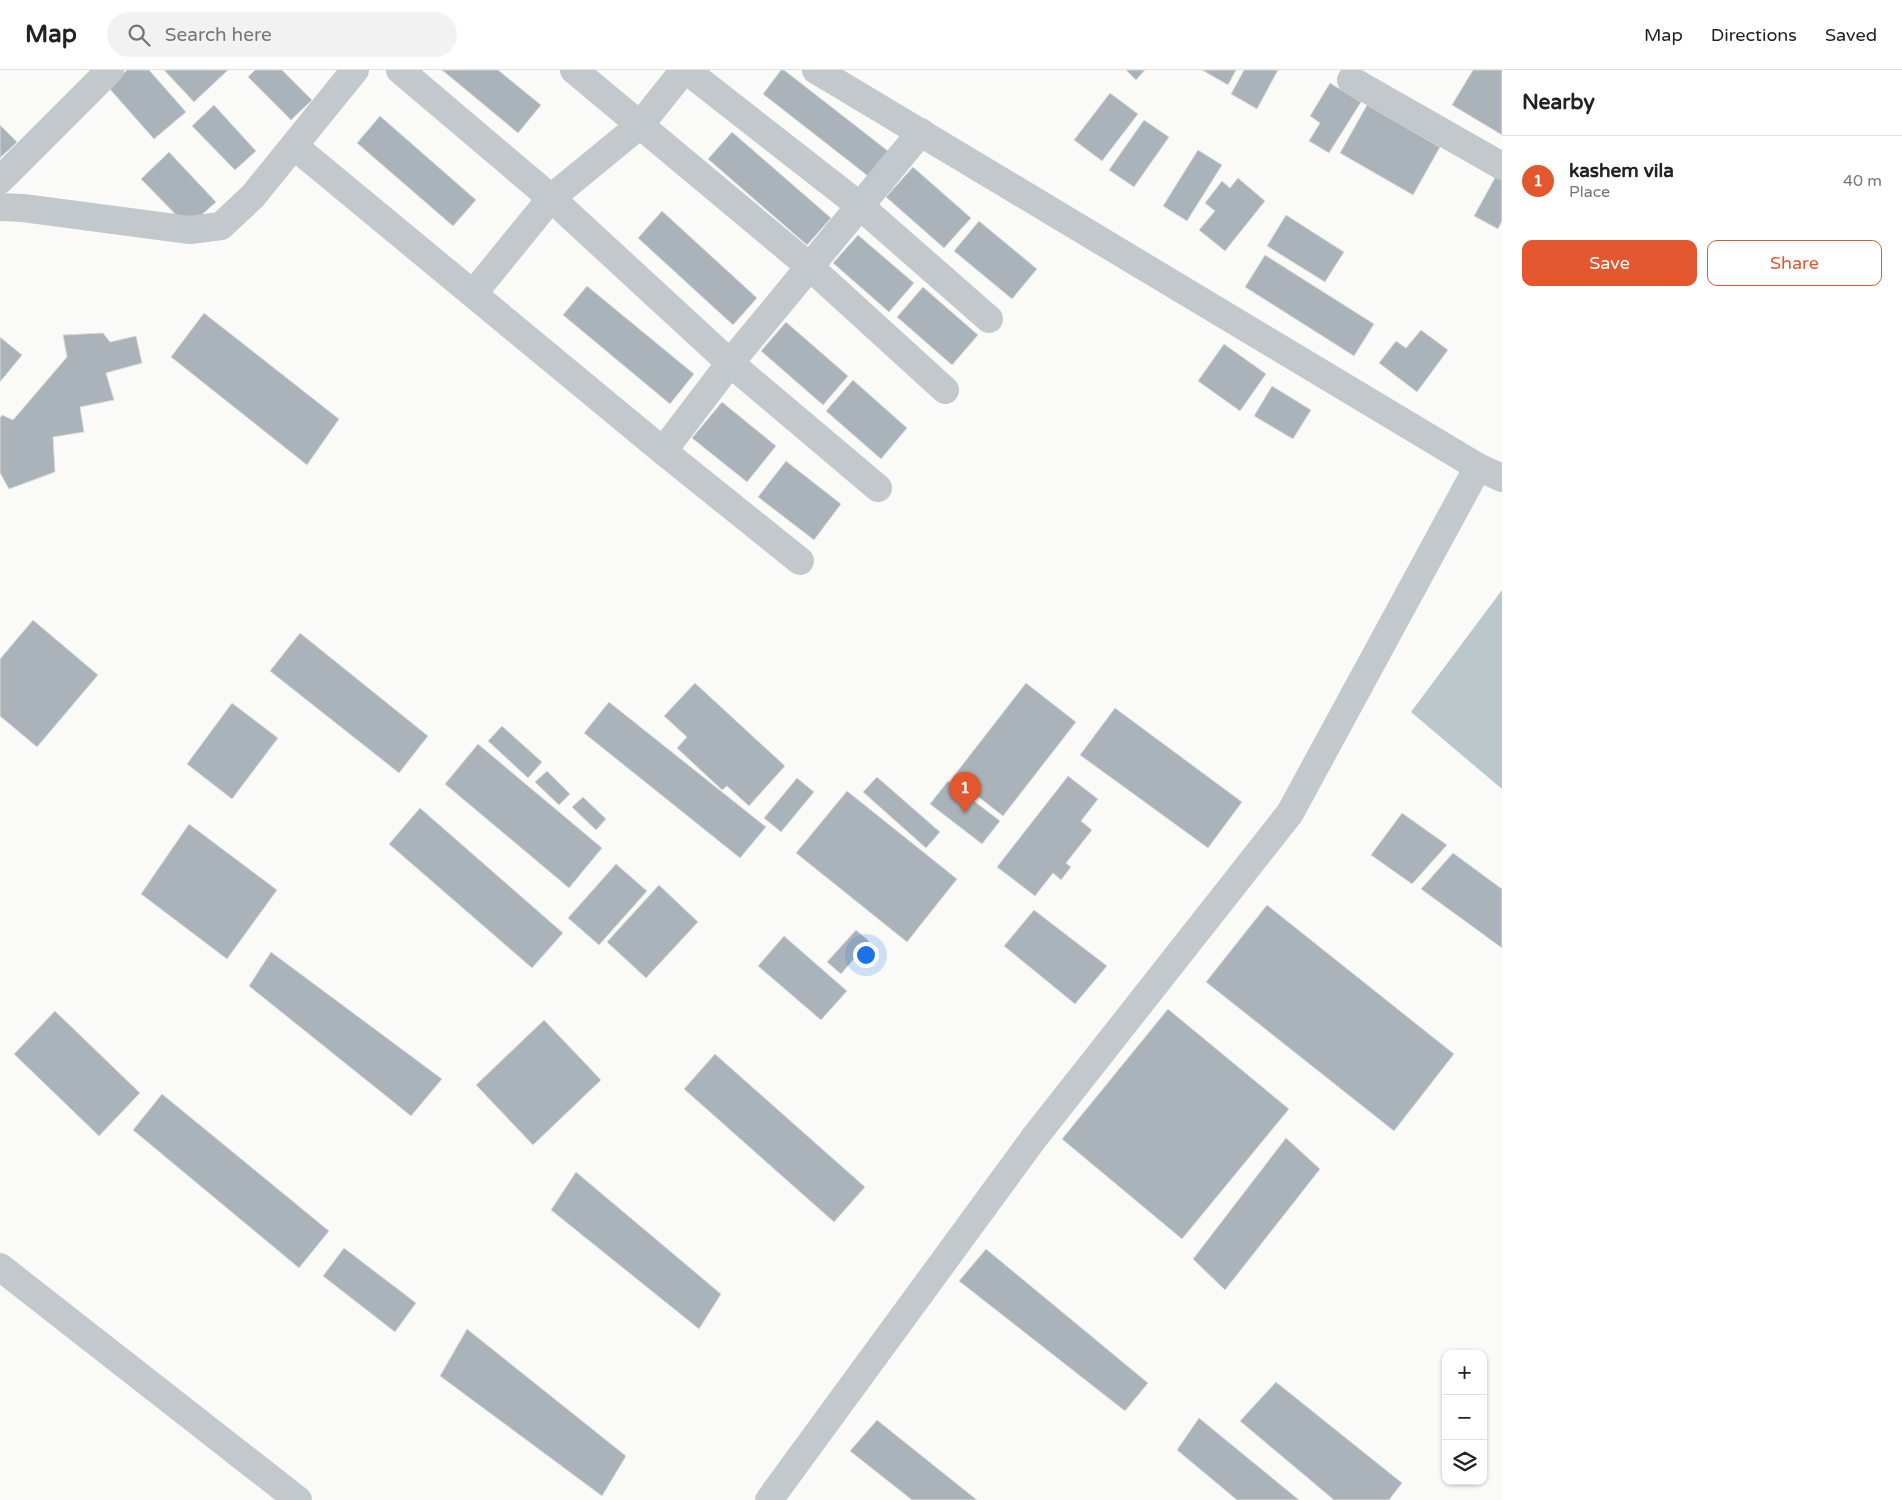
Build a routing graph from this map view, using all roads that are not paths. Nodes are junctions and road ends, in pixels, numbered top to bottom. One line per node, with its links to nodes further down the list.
1 (110, 70): 12 (street)
2 (355, 70): 10 (street)
3 (400, 70): 13 (street)
4 (574, 70): 8 (street)
5 (685, 70): 8 (street); 14 (street)
6 (816, 70): 9 (street)
7 (1351, 80): 11 (street)
8 (640, 125): 13 (street); 16 (street)
9 (921, 132): 14 (street); 22 (street)
10 (294, 146): 15 (street); 17 (street)
11 (1502, 166)
12 (0, 180)
13 (552, 198): 17 (street); 19 (street)
14 (860, 206): 16 (street); 18 (street)
15 (0, 208)
16 (810, 267): 19 (street); 20 (street)
17 (474, 294): 21 (street)
18 (989, 319)
19 (730, 363): 21 (street); 24 (street)
20 (945, 390)
21 (663, 451): 25 (street)
22 (1478, 467): 23 (street); 28 (street)
23 (1502, 478)
24 (878, 488)
25 (800, 561)
26 (0, 1267): 27 (street)
27 (298, 1500)
28 (769, 1500)

